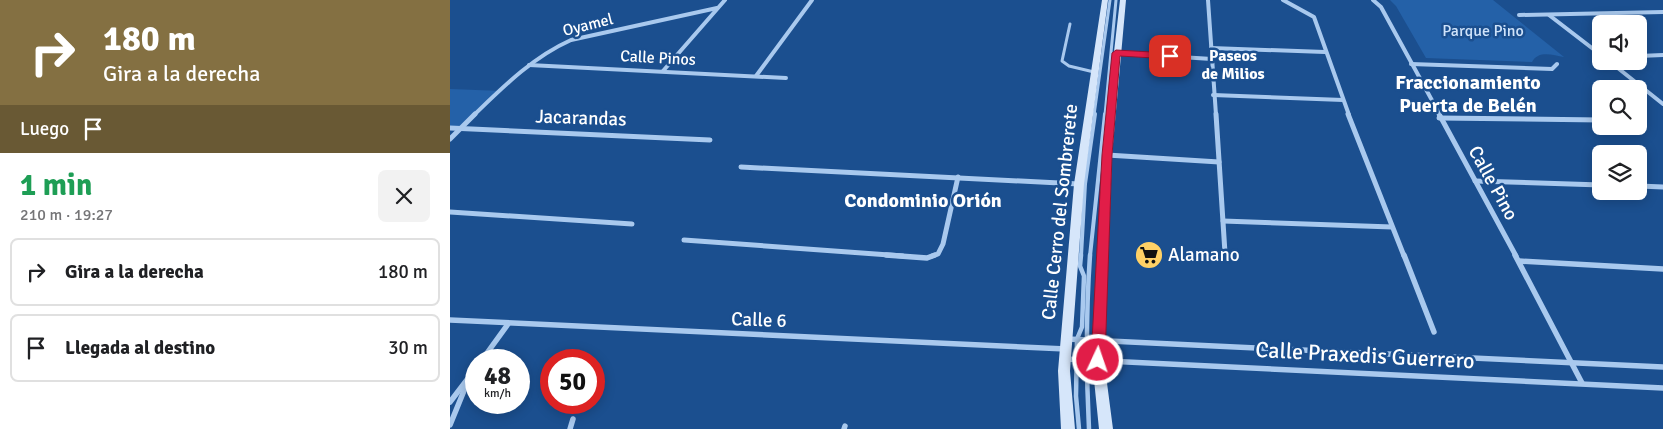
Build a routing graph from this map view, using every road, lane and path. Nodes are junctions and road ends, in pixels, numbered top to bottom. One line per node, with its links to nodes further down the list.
1 (725, 0): 10 (street)
2 (812, 0): 28 (street)
3 (1105, 0): 27 (main road, Calle Cerro del Sombrerete)
4 (1110, 0): 62 (lane)
5 (1116, 0): 59 (lane)
6 (1123, 0): 18 (main road)
7 (1208, 0): 15 (street)
8 (1283, 0): 17 (street)
9 (1373, 0): 22 (street, Calle Pino)
10 (717, 8): 24 (street, Oyamel); 26 (street)
11 (1663, 12): 12 (street)
12 (1549, 14): 13 (street); 16 (street)
13 (1519, 15)
14 (1070, 24): 27 (lane)
15 (1211, 48): 17 (street); 21 (street)
16 (1592, 48)
17 (1325, 52): 31 (street)
18 (1116, 53): 21 (street); 39 (main road)
19 (1647, 56): 20 (street)
20 (1663, 56)
21 (1212, 59): 30 (street)
22 (1411, 64): 23 (street); 33 (street, Calle Pino)
23 (1557, 64)
24 (529, 65): 26 (street, Calle Pinos); 36 (street, Oyamel)
25 (1620, 70): 32 (street)
26 (662, 71): 28 (street, Calle Pinos)
27 (1094, 72): 44 (main road, Calle Cerro del Sombrerete)
28 (756, 76): 29 (street, Calle Pinos)
29 (786, 78)
30 (1213, 95): 31 (street); 40 (street)
31 (1343, 100): 51 (street)
32 (1663, 104)
33 (1439, 118): 34 (street); 43 (street, Calle Pino)
34 (1592, 120)
35 (450, 128): 36 (street, Jacarandas)
36 (461, 129): 37 (street, Oyamel); 38 (street, Jacarandas)
37 (450, 139)
38 (710, 140)
39 (1107, 155): 40 (street); 60 (main road)
40 (1219, 162): 49 (street)
41 (741, 168): 42 (street)
42 (958, 178): 44 (street); 52 (street)
43 (1475, 180): 45 (street); 54 (street, Calle Pino)
44 (1079, 184): 62 (main road, Calle Cerro del Sombrerete)
45 (1592, 185)
46 (1647, 186): 47 (street)
47 (1663, 187)
48 (450, 212): 50 (street)
49 (1223, 221): 51 (street); 53 (street)
50 (632, 224)
51 (1392, 227): 58 (street)
52 (684, 240)
53 (1225, 253)
54 (1519, 261): 55 (street); 65 (street, Calle Pino)
55 (1663, 269)
56 (450, 320): 57 (street, Calle 6)
57 (508, 324): 61 (street); 62 (street, Calle 6)
58 (1434, 332)
59 (1087, 340): 60 (street, Calle Praxedis Guerrero); 62 (street, Calle Praxedis Guerrero); 63 (lane)
60 (1099, 340): 64 (main road); 65 (street, Calle Praxedis Guerrero)
61 (490, 349)
62 (1070, 349): 63 (street, Calle Praxedis Guerrero); 75 (main road, Calle Cerro del Sombrerete); 76 (lane)
63 (1086, 360): 64 (street, Calle Praxedis Guerrero); 77 (lane)
64 (1098, 360): 68 (street, Calle Praxedis Guerrero); 78 (main road)
65 (1572, 363): 66 (street, Calle Praxedis Guerrero); 68 (street, Calle Pino)
66 (1663, 367)
67 (465, 382): 71 (street)
68 (1582, 383): 70 (street, Calle Praxedis Guerrero)
69 (465, 388): 73 (street)
70 (1663, 388)
71 (450, 402)
72 (573, 419): 74 (street)
73 (450, 424)
74 (570, 429)
75 (1068, 429)
76 (1079, 429)
77 (1089, 429)
78 (1106, 429)

